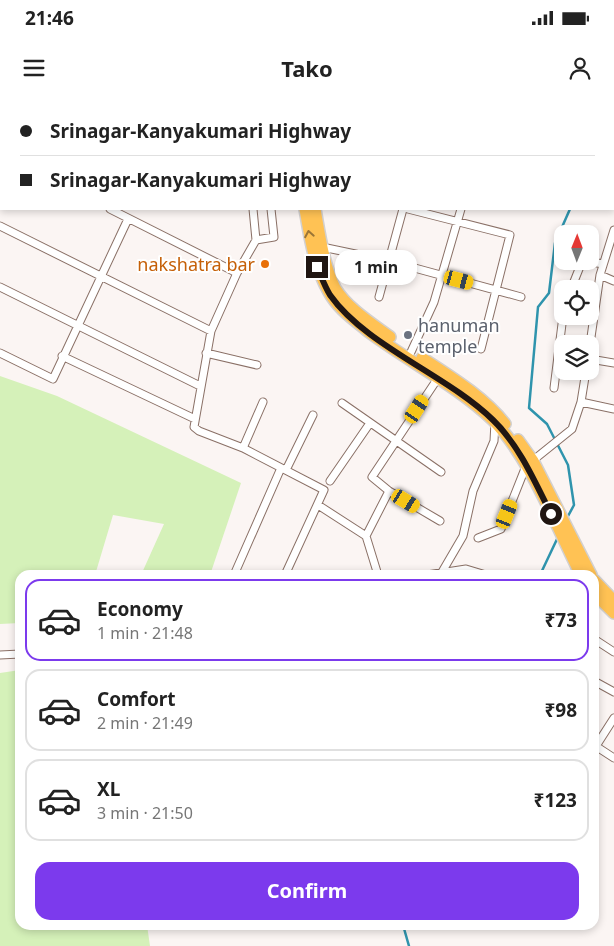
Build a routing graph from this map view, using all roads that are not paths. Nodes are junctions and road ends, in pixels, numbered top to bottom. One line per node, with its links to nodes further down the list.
1 (113, 210): 9 (street)
2 (253, 210): 13 (street)
3 (271, 210): 13 (street)
4 (305, 210): 39 (highway, one-way to 4)
5 (315, 210): 14 (highway)
6 (403, 210): 15 (street)
7 (412, 210): 10 (street)
8 (461, 210): 10 (street)
9 (128, 218): 18 (street); 21 (street)
10 (456, 221): 20 (street); 24 (street)
11 (0, 226): 21 (street)
12 (614, 230): 17 (street)
13 (256, 240): 18 (street)
14 (322, 247): 15 (street); 32 (highway)
15 (389, 261): 20 (street); 25 (street)
16 (599, 263): 17 (street)
17 (603, 264): 19 (street)
18 (237, 273): 29 (street)
19 (600, 275): 22 (street); 30 (street)
20 (440, 276): 24 (street); 32 (street)
21 (102, 278): 27 (street); 29 (street)
22 (614, 281)
23 (0, 288): 27 (street)
24 (495, 290): 26 (street); 31 (street)
25 (379, 297)
26 (521, 298)
27 (76, 325): 35 (street); 41 (street)
28 (562, 325): 42 (street)
29 (210, 331): 34 (street)
30 (591, 335)
31 (482, 349)
32 (411, 352): 53 (highway)
33 (0, 353): 35 (street)
34 (206, 353): 38 (street); 41 (street)
35 (62, 356): 48 (street)
36 (599, 360): 37 (street)
37 (614, 362)
38 (257, 365)
39 (438, 378): 49 (highway); 51 (street)
40 (585, 380): 44 (street)
41 (200, 386): 48 (street)
42 (554, 388)
43 (264, 402): 52 (street)
44 (581, 402): 46 (street); 53 (street)
45 (342, 403): 50 (street)
46 (614, 408)
47 (313, 415): 54 (street)
48 (195, 419): 52 (street)
49 (495, 422): 53 (highway); 66 (street)
50 (370, 423): 51 (street); 56 (street)
51 (396, 441): 55 (street); 57 (street)
52 (243, 448): 54 (street)
53 (529, 464): 61 (street); 62 (highway)
54 (284, 469): 58 (street); 63 (street)
55 (441, 472)
56 (330, 481)
57 (389, 491): 59 (street); 60 (street)
58 (318, 505): 60 (street); 64 (street)
59 (440, 521)
60 (366, 536): 65 (street)
61 (478, 538)
62 (571, 544): 67 (highway); 68 (highway)
63 (236, 570)
64 (286, 570)
65 (376, 570)
66 (443, 570)
67 (577, 570)
68 (588, 570)
69 (599, 585): 71 (highway)
70 (599, 598): 72 (highway)
71 (614, 601)
72 (614, 613)
73 (599, 642): 74 (street)
74 (614, 652)
75 (15, 654): 76 (street)
76 (0, 655)
77 (599, 684): 78 (street)
78 (614, 692)
79 (614, 718): 80 (street)
80 (599, 739)
81 (599, 748): 82 (street)
82 (614, 758)

